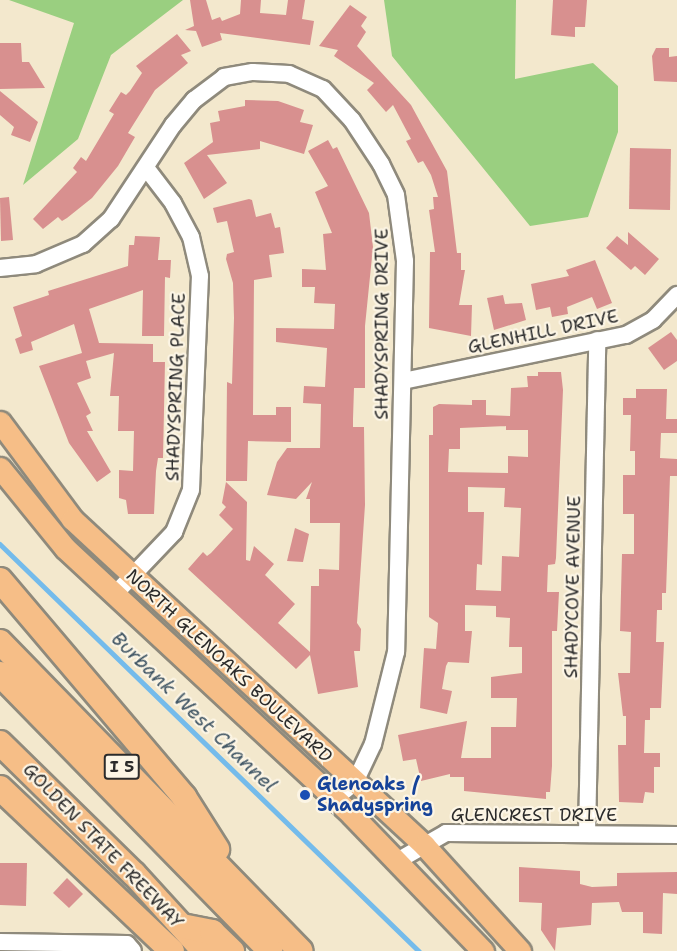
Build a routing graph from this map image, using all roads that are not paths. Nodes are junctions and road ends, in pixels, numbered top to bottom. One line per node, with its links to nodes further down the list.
1 (147, 169): 2 (street, SHADYSPRING DRIVE); 5 (street, SHADYSPRING DRIVE); 8 (street, SHADYSPRING PLACE)
2 (0, 268)
3 (677, 295): 4 (street, GLENHILL DRIVE)
4 (597, 340): 5 (street, GLENHILL DRIVE); 17 (street, SHADYCOVE AVENUE)
5 (403, 381): 14 (street, SHADYSPRING DRIVE)
6 (0, 422): 8 (main road, NORTH GLENOAKS BOULEVARD)
7 (0, 468): 10 (main road, NORTH GLENOAKS BOULEVARD)
8 (133, 577): 10 (street, SHADYSPRING PLACE); 14 (main road, NORTH GLENOAKS BOULEVARD)
9 (0, 580): 21 (highway)
10 (115, 594): 16 (main road, NORTH GLENOAKS BOULEVARD)
11 (0, 642): 21 (highway, I 5)
12 (0, 674): 28 (highway)
13 (0, 742): 22 (highway, GOLDEN STATE FREEWAY)
14 (355, 782): 16 (street, SHADYSPRING DRIVE); 19 (main road, NORTH GLENOAKS BOULEVARD)
15 (0, 788): 25 (highway)
16 (335, 799): 20 (main road, NORTH GLENOAKS BOULEVARD)
17 (587, 834): 18 (street, GLENCREST DRIVE); 19 (street, GLENCREST DRIVE)
18 (677, 835)
19 (424, 845): 20 (street, GLENCREST DRIVE); 31 (main road, NORTH GLENOAKS BOULEVARD)
20 (399, 860): 30 (main road, NORTH GLENOAKS BOULEVARD)
21 (244, 892): 29 (highway, I 5)
22 (182, 926): 26 (highway, GOLDEN STATE FREEWAY); 27 (highway)
23 (0, 942): 24 (street)
24 (133, 951)
25 (172, 951)
26 (204, 951)
27 (232, 951)
28 (270, 951)
29 (300, 951)
30 (483, 951)
31 (520, 951)

